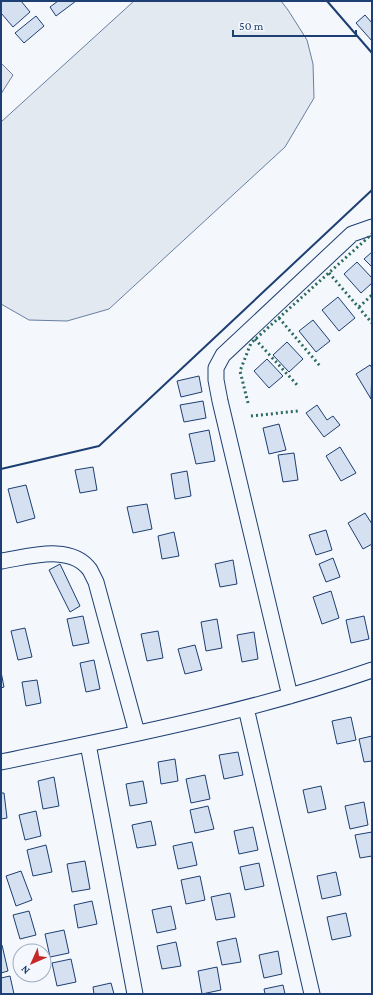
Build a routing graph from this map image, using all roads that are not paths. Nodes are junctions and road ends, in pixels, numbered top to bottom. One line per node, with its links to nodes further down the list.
1 (372, 227): 4 (street)
2 (1, 561): 6 (street)
3 (372, 670): 4 (street)
4 (290, 696): 5 (street)
5 (246, 708): 6 (street); 10 (street)
6 (137, 733): 7 (street)
7 (88, 744): 8 (street); 9 (street)
8 (1, 762)
9 (135, 994)
10 (312, 994)

